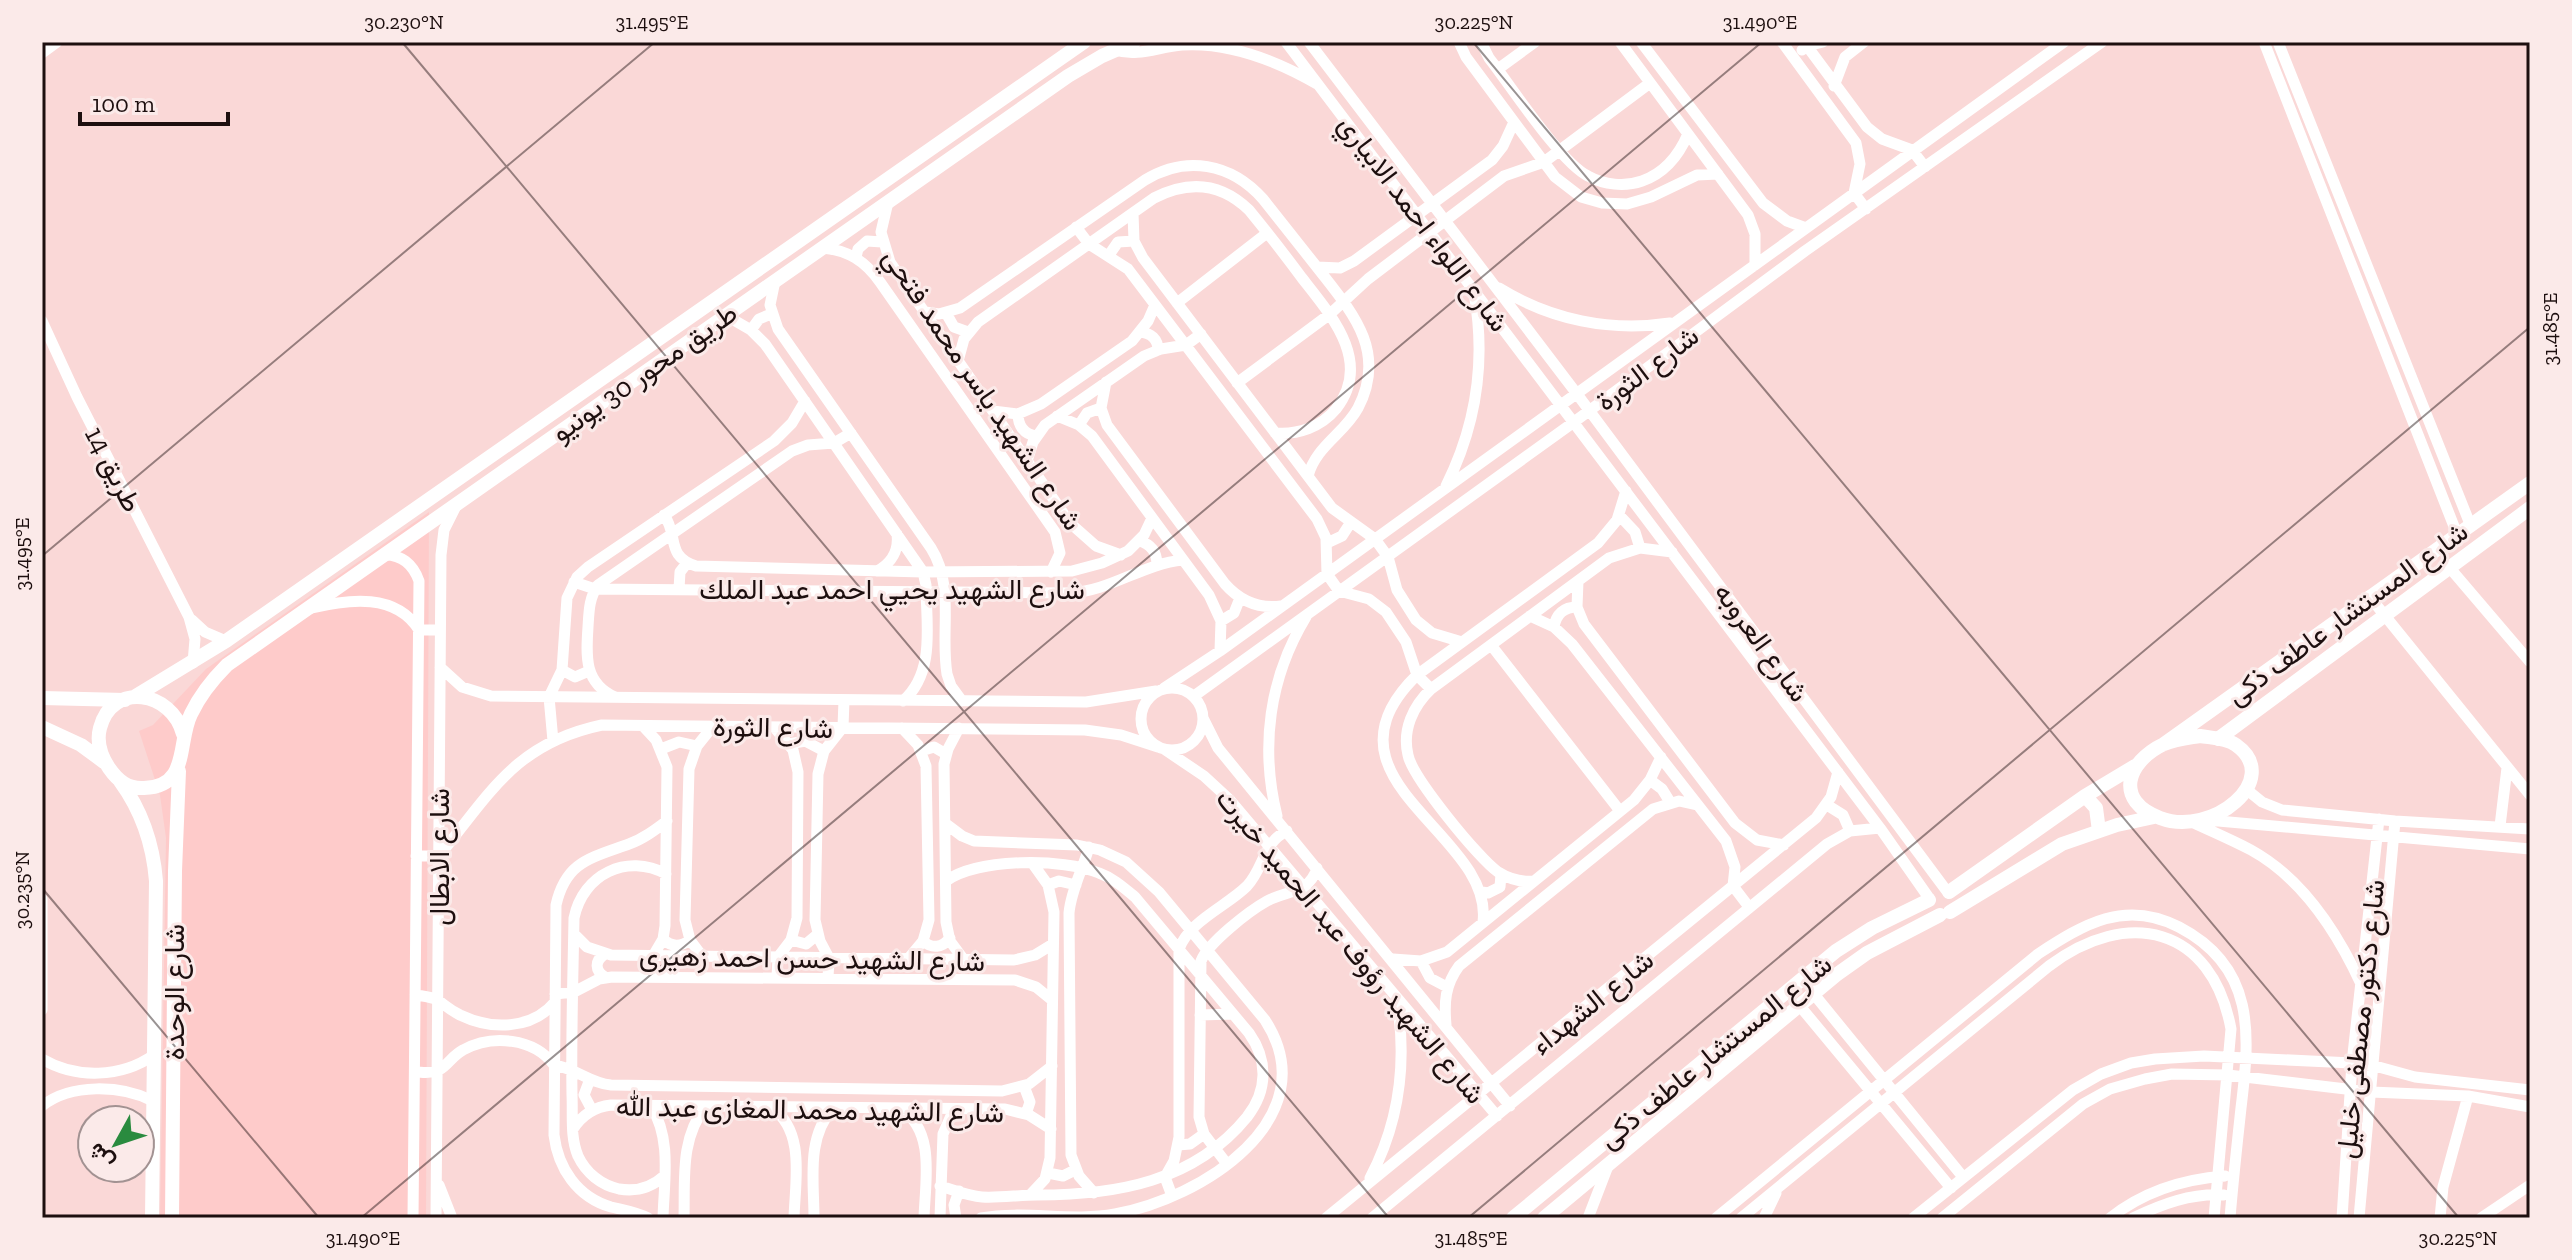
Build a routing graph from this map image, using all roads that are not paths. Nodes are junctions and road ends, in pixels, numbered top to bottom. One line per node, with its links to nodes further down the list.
1 (57, 42): 19 (street)
2 (1084, 42): 153 (street, طريق محور 30 يونيو)
3 (1134, 42): 18 (street, طريق محور 30 يونيو)
4 (1286, 42): 26 (street, شارع اللواء احمد الابياري)
5 (1309, 42): 40 (street, شارع اللواء احمد الابياري)
6 (1459, 42): 22 (street)
7 (1481, 42): 21 (street)
8 (1535, 42): 23 (street)
9 (1782, 42): 20 (street)
10 (1823, 42): 17 (street)
11 (1864, 42): 25 (street)
12 (2064, 42): 33 (street, شارع الثورة)
13 (2102, 42): 35 (street, شارع الثورة)
14 (2264, 42): 112 (street)
15 (2278, 42): 108 (street)
16 (1630, 44): 24 (street); 28 (street)
17 (1806, 44): 20 (street); 25 (street)
18 (1114, 50): 26 (street); 39 (street, طريق محور 30 يونيو)
19 (42, 53)
20 (1793, 56): 27 (street)
21 (1489, 58): 22 (street); 23 (street)
22 (1475, 68): 30 (street)
23 (1498, 69): 32 (street)
24 (1650, 83): 29 (street); 32 (street)
25 (1835, 84): 27 (street); 33 (street)
26 (1322, 88): 44 (street, شارع اللواء احمد الابياري)
27 (1822, 95): 38 (street)
28 (1683, 98): 29 (street); 47 (street)
29 (1669, 109): 31 (street)
30 (1514, 122): 34 (street); 40 (street)
31 (1688, 134): 32 (street); 36 (street)
32 (1560, 149): 34 (street)
33 (1912, 150): 35 (street); 38 (street, شارع الثورة)
34 (1544, 162): 36 (street); 45 (street)
35 (1925, 167): 42 (street, شارع الثورة)
36 (1718, 174): 58 (street)
37 (1133, 189): 41 (street); 46 (street); 52 (street)
38 (1854, 193): 42 (street); 47 (street, شارع الثورة)
39 (888, 202): 51 (street, شارع الشهيد ياسر محمد فتحي); 54 (street, طريق محور 30 يونيو)
40 (1433, 203): 44 (street); 45 (street, شارع اللواء احمد الابياري)
41 (1144, 205): 43 (street); 49 (street)
42 (1866, 209): 86 (street, شارع الثورة)
43 (1133, 213): 50 (street); 53 (street)
44 (1418, 214): 48 (street, شارع اللواء احمد الابياري); 59 (street)
45 (1446, 220): 48 (street); 61 (street, شارع اللواء احمد الابياري)
46 (1076, 227): 53 (street); 67 (street)
47 (1806, 228): 58 (street, شارع الثورة)
48 (1430, 231): 62 (street, شارع اللواء احمد الابياري); 63 (street)
49 (1267, 233): 55 (street); 64 (street)
50 (1134, 241): 56 (street); 64 (street)
51 (882, 242): 57 (street); 66 (street, شارع الشهيد ياسر محمد فتحي)
52 (1297, 243): 55 (street); 59 (street)
53 (1089, 244): 56 (street); 74 (street)
54 (822, 248): 57 (street, شارع الشهيد ياسر محمد فتحي); 60 (street, طريق محور 30 يونيو)
55 (1283, 253): 69 (street)
56 (1109, 255): 65 (street)
57 (856, 257): 116 (street, شارع الشهيد ياسر محمد فتحي)
58 (1755, 265): 72 (street, شارع الثورة)
59 (1317, 267): 63 (street)
60 (775, 281): 68 (street); 70 (street, طريق محور 30 يونيو)
61 (1494, 285): 72 (street); 82 (street, شارع اللواء احمد الابياري)
62 (1474, 289): 84 (street, شارع اللواء احمد الابياري); 100 (street)
63 (1345, 302): 69 (street); 98 (street)
64 (1177, 303): 76 (street)
65 (1155, 305): 75 (street); 77 (street)
66 (925, 312): 67 (street); 79 (street, شارع الشهيد ياسر محمد فتحي)
67 (946, 313): 74 (street)
68 (771, 314): 73 (street); 92 (street)
69 (1330, 314): 81 (street); 93 (street)
70 (725, 315): 73 (street); 102 (street, طريق محور 30 يونيو)
71 (42, 321): 146 (street, طريق 14)
72 (1675, 323): 82 (street, شارع الثورة)
73 (751, 330): 83 (street)
74 (968, 332): 79 (street)
75 (1140, 332): 78 (street); 88 (street)
76 (1201, 334): 77 (street); 81 (street)
77 (1186, 345): 78 (street); 115 (street)
78 (1158, 350): 80 (street)
79 (958, 361): 87 (street, شارع الشهيد ياسر محمد فتحي)
80 (1106, 382): 85 (street); 89 (street)
81 (1237, 383): 93 (street)
82 (1577, 394): 84 (street, شارع الثورة); 86 (street, شارع العروبه)
83 (805, 401): 94 (street); 96 (street)
84 (1562, 405): 90 (street, شارع العروبه); 100 (street, شارع الثورة)
85 (1101, 408): 91 (street); 139 (street)
86 (1590, 410): 90 (street, شارع الثورة); 147 (street, شارع العروبه)
87 (993, 411): 88 (street); 97 (street, شارع الشهيد ياسر محمد فتحي)
88 (1018, 414): 95 (street)
89 (1057, 416): 91 (street); 95 (street)
90 (1574, 422): 101 (street, شارع العروبه); 121 (street, شارع الثورة)
91 (1079, 425): 106 (street)
92 (851, 433): 96 (street); 128 (street)
93 (1275, 433): 98 (street)
94 (799, 435): 96 (street); 104 (street); 110 (street)
95 (1036, 436): 97 (street)
96 (834, 443): 111 (street)
97 (1027, 461): 109 (street, شارع الشهيد ياسر محمد فتحي)
98 (1308, 476): 107 (street)
99 (2530, 483): 108 (street, شارع المستشار عاطف ذكى)
100 (1444, 490): 113 (street, شارع الثورة)
101 (1626, 491): 105 (street); 118 (street, شارع العروبه)
102 (459, 501): 119 (street, طريق محور 30 يونيو); 151 (street, شارع الابطال)
103 (2530, 508): 125 (street, شارع المستشار عاطف ذكى)
104 (664, 515): 110 (street, شارع الشهيد يحيي احمد عبد الملك); 132 (street)
105 (1619, 515): 117 (street); 154 (street)
106 (1152, 518): 114 (street, شارع الشهيد يحيي احمد عبد الملك); 122 (street)
107 (1351, 522): 113 (street); 115 (street)
108 (2470, 524): 112 (street, شارع المستشار عاطف ذكى)
109 (1076, 530): 116 (street); 120 (street, شارع الشهيد ياسر محمد فتحي)
110 (672, 533): 123 (street, شارع الشهيد يحيي احمد عبد الملك); 133 (street)
111 (897, 533): 126 (street); 127 (street)
112 (2457, 534): 138 (street, شارع المستشار عاطف ذكى)
113 (1375, 539): 121 (street); 130 (street, شارع الثورة)
114 (1139, 541): 120 (street, شارع الشهيد يحيي احمد عبد الملك); 124 (street)
115 (1327, 543): 130 (street)
116 (1060, 546): 129 (street, شارع الشهيد ياسر محمد فتحي)
117 (1640, 548): 118 (street); 131 (street)
118 (1672, 552): 152 (street, شارع العروبه)
119 (382, 555): 142 (street, طريق محور 30 يونيو); 150 (street, شارع الابطال)
120 (1121, 555): 129 (street, شارع الشهيد يحيي احمد عبد الملك)
121 (1388, 557): 135 (street, شارع الثورة); 154 (street)
122 (1183, 560): 124 (street, شارع الشهيد يحيي احمد عبد الملك); 148 (street)
123 (687, 563): 126 (street, شارع الشهيد يحيي احمد عبد الملك); 134 (street)
124 (1157, 565): 137 (street, شارع الشهيد يحيي احمد عبد الملك)
125 (2449, 567): 145 (street, شارع المستشار عاطف ذكى); 157 (street)
126 (877, 571): 127 (street, شارع الشهيد يحيي احمد عبد الملك)
127 (923, 572): 128 (street, شارع الشهيد يحيي احمد عبد الملك); 136 (street)
128 (943, 572): 129 (street, شارع الشهيد يحيي احمد عبد الملك); 137 (street)
129 (1051, 572)
130 (1327, 574): 135 (street); 140 (street, شارع الثورة)
131 (1578, 581): 141 (street); 144 (street)
132 (574, 582): 133 (street, شارع الشهيد يحيي احمد عبد الملك); 160 (street)
133 (595, 589): 134 (street, شارع الشهيد يحيي احمد عبد الملك); 161 (street)
134 (679, 589): 136 (street, شارع الشهيد يحيي احمد عبد الملك)
135 (1339, 591): 143 (street, شارع الثورة); 162 (street)
136 (926, 592): 137 (street, شارع الشهيد يحيي احمد عبد الملك); 172 (street)
137 (945, 592): 173 (street)
138 (2369, 596): 145 (street); 163 (street, شارع المستشار عاطف ذكى)
139 (1240, 598): 140 (street); 148 (street)
140 (1282, 606): 156 (street, شارع الثورة)
141 (1577, 607): 149 (street); 227 (street)
142 (300, 612): 150 (street); 183 (street, طريق محور 30 يونيو)
143 (1309, 613): 166 (street, شارع الثورة); 212 (street)
144 (1530, 616): 149 (street); 155 (street)
145 (2385, 616): 174 (street, شارع المستشار عاطف ذكى); 198 (street)
146 (189, 617): 153 (street, طريق 14); 158 (street, طريق 14)
147 (1746, 619): 152 (street); 241 (street, شارع العروبه)
148 (1221, 621): 156 (street)
149 (1554, 627): 194 (street)
150 (419, 630): 151 (street); 234 (street, شارع الابطال)
151 (440, 630): 159 (street, شارع الابطال)
152 (1731, 630): 199 (street, شارع العروبه)
153 (226, 641): 158 (street, طريق محور 30 يونيو)
154 (1462, 642): 162 (street)
155 (1491, 645): 164 (street); 209 (street)
156 (1220, 651): 165 (street, شارع الثورة)
157 (2530, 662)
158 (193, 663): 169 (street, طريق محور 30 يونيو)
159 (440, 667): 167 (street, شارع الثورة); 235 (street, شارع الابطال)
160 (562, 670): 161 (street); 167 (street)
161 (589, 671): 170 (street)
162 (1417, 675): 164 (street); 252 (street)
163 (2247, 684): 174 (street); 187 (street, شارع المستشار عاطف ذكى)
164 (1431, 689): 243 (street)
165 (1160, 690): 166 (street); 173 (street, شارع الثورة); 189 (street)
166 (1194, 696): 175 (street)
167 (549, 697): 170 (street, شارع الثورة); 185 (street)
168 (42, 698): 169 (street)
169 (130, 698): 183 (street); 195 (street)
170 (616, 698): 171 (street, شارع الثورة)
171 (844, 700): 172 (street, شارع الثورة); 180 (street)
172 (903, 701): 173 (street, شارع الثورة)
173 (962, 701)
174 (2262, 706): 184 (street, شارع المستشار عاطف ذكى)
175 (1203, 718): 189 (street); 212 (street, شارع الشهيد رؤوف عبد الحميد خيرت)
176 (643, 726): 177 (street, شارع الثورة); 185 (street, شارع الثورة); 190 (street)
177 (713, 726): 179 (street, شارع الثورة); 188 (street)
178 (42, 727): 195 (street)
179 (774, 727): 180 (street, شارع الثورة); 186 (street)
180 (843, 727): 181 (street, شارع الثورة); 191 (street)
181 (902, 728): 182 (street, شارع الثورة); 192 (street)
182 (959, 728): 189 (street, شارع الثورة); 193 (street)
183 (183, 734): 196 (street)
184 (2218, 739): 187 (street); 202 (street)
185 (553, 741): 235 (street, شارع الثورة)
186 (789, 744): 191 (street); 264 (street)
187 (2164, 744): 197 (street)
188 (697, 746): 190 (street); 263 (street)
189 (1161, 748): 229 (street, شارع الشهيد رؤوف عبد الحميد خيرت)
190 (661, 749): 213 (street)
191 (824, 751): 260 (street)
192 (921, 751): 193 (street); 265 (street)
193 (946, 754): 216 (street)
194 (1661, 757): 200 (street); 206 (street)
195 (105, 762): 201 (street)
196 (179, 766): 201 (street); 368 (street, شارع الوحدة)
197 (2135, 766): 204 (street); 210 (street)
198 (2507, 768): 203 (street); 218 (street)
199 (1838, 772): 207 (street, شارع الشهداء); 219 (street, شارع العروبه)
200 (1650, 780): 205 (street); 209 (street)
201 (119, 781): 299 (street, شارع الوحدة)
202 (2246, 789): 208 (street); 214 (street)
203 (2530, 795)
204 (2085, 796): 223 (street); 251 (street)
205 (1670, 802): 206 (street); 286 (street)
206 (1697, 805): 227 (street)
207 (1827, 805): 222 (street); 228 (street, شارع الشهداء)
208 (2282, 810): 211 (street); 217 (street)
209 (1620, 811): 246 (street)
210 (2154, 817): 214 (street); 223 (street, شارع المستشار عاطف ذكى)
211 (2379, 819): 215 (street); 224 (street, شارع دكتور مصطفى خليل)
212 (1278, 820): 221 (street, شارع الشهيد رؤوف عبد الحميد خيرت)
213 (667, 821): 231 (street); 242 (street)
214 (2201, 821): 217 (street); 285 (street)
215 (2395, 821): 218 (street); 225 (street, شارع دكتور مصطفى خليل)
216 (946, 824): 226 (street); 245 (street)
217 (2280, 825): 224 (street)
218 (2505, 827): 220 (street); 230 (street)
219 (1880, 828): 222 (street, شارع الشهداء); 244 (street, شارع العروبه)
220 (2530, 829)
221 (1287, 831): 229 (street); 240 (street, شارع الشهيد رؤوف عبد الحميد خيرت)
222 (1850, 831): 255 (street, شارع الشهداء)
223 (2099, 831): 256 (street, شارع المستشار عاطف ذكى)
224 (2379, 834): 225 (street); 285 (street, شارع دكتور مصطفى خليل)
225 (2395, 836): 230 (street); 306 (street, شارع دكتور مصطفى خليل)
226 (1005, 843): 232 (street); 237 (street)
227 (1741, 845): 228 (street); 249 (street)
228 (1784, 845): 249 (street, شارع الشهداء)
229 (1268, 846): 250 (street, شارع الشهيد رؤوف عبد الحميد خيرت); 258 (street)
230 (2507, 846): 233 (street)
231 (619, 847): 238 (street); 291 (street)
232 (1089, 847): 239 (street); 258 (street)
233 (2530, 849)
234 (416, 856): 235 (street); 289 (street, شارع الابطال)
235 (439, 856): 290 (street, شارع الابطال)
236 (1033, 864): 237 (street); 239 (street); 247 (street)
237 (1006, 865): 245 (street)
238 (624, 866): 242 (street); 259 (street)
239 (1084, 868): 248 (street); 267 (street)
240 (1317, 868): 250 (street); 275 (street, شارع الشهيد رؤوف عبد الحميد خيرت)
241 (1930, 871): 244 (street); 251 (street, شارع العروبه)
242 (666, 874): 262 (street)
243 (1501, 874): 246 (street); 252 (street)
244 (1918, 880): 254 (street, شارع العروبه)
245 (946, 881): 261 (street)
246 (1533, 881): 257 (street)
247 (1048, 885): 248 (street); 266 (street)
248 (1076, 885): 346 (street)
249 (1733, 886): 255 (street); 314 (street, شارع الشهداء)
250 (1303, 888): 268 (street); 293 (street, شارع الشهيد رؤوف عبد الحميد خيرت)
251 (1948, 891): 254 (street); 256 (street)
252 (1482, 892): 257 (street)
253 (42, 899): 279 (street)
254 (1929, 899): 256 (street); 383 (street, شارع المستشار عاطف ذكى)
255 (1749, 907): 328 (street, شارع الشهداء)
256 (1945, 914): 288 (street, شارع المستشار عاطف ذكى)
257 (1483, 922): 278 (street)
258 (1191, 932): 267 (street); 268 (street)
259 (574, 934): 269 (street, شارع الشهيد حسن احمد زهيرى); 287 (street)
260 (818, 934): 264 (street); 273 (street)
261 (950, 938): 265 (street); 276 (street)
262 (663, 939): 263 (street); 270 (street)
263 (690, 940): 271 (street)
264 (791, 940): 272 (street)
265 (923, 941): 274 (street)
266 (1053, 944): 277 (street, شارع الشهيد حسن احمد زهيرى); 292 (street)
267 (1179, 949): 280 (street); 342 (street)
268 (1206, 949): 280 (street); 344 (street)
269 (605, 954): 270 (street, شارع الشهيد حسن احمد زهيرى); 281 (street)
270 (653, 956): 271 (street, شارع الشهيد حسن احمد زهيرى)
271 (702, 956): 272 (street, شارع الشهيد حسن احمد زهيرى)
272 (778, 957): 273 (street, شارع الشهيد حسن احمد زهيرى); 282 (street)
273 (829, 958): 274 (street, شارع الشهيد حسن احمد زهيرى); 283 (street)
274 (908, 959): 276 (street, شارع الشهيد حسن احمد زهيرى)
275 (1393, 959): 278 (street); 298 (street, شارع الشهيد رؤوف عبد الحميد خيرت)
276 (964, 960): 277 (street, شارع الشهيد حسن احمد زهيرى)
277 (1022, 960): 284 (street)
278 (1421, 961): 286 (street)
279 (42, 966): 295 (street)
280 (1200, 973): 296 (street); 297 (street)
281 (605, 977): 282 (street, شارع الشهيد حسن احمد زهيرى); 287 (street, شارع الشهيد حسن احمد زهيرى)
282 (777, 978): 283 (street, شارع الشهيد حسن احمد زهيرى)
283 (828, 978): 284 (street, شارع الشهيد حسن احمد زهيرى)
284 (1022, 982): 292 (street, شارع الشهيد حسن احمد زهيرى)
285 (2362, 985): 303 (street, شارع دكتور مصطفى خليل)
286 (1447, 987): 298 (street)
287 (574, 992): 291 (street, شارع الشهيد حسن احمد زهيرى); 307 (street)
288 (1813, 993): 294 (street, شارع المستشار عاطف ذكى); 313 (street)
289 (415, 995): 290 (street); 308 (street, شارع الابطال)
290 (438, 997): 291 (street); 309 (street, شارع الابطال)
291 (555, 998): 304 (street)
292 (1052, 1000): 305 (street)
293 (1397, 1001): 321 (street, شارع الشهيد رؤوف عبد الحميد خيرت); 354 (street)
294 (1799, 1005): 318 (street); 345 (street, شارع المستشار عاطف ذكى)
295 (42, 1010)
296 (1233, 1014): 297 (street); 343 (street)
297 (1200, 1015): 340 (street)
298 (1446, 1026): 314 (street, شارع الشهيد رؤوف عبد الحميد خيرت)
299 (154, 1055): 301 (street); 323 (street, شارع الوحدة)
300 (2229, 1058): 302 (street); 310 (street); 320 (street); 352 (street)
301 (42, 1059)
302 (2246, 1060): 303 (street); 311 (street); 313 (street)
303 (2352, 1063): 306 (street); 316 (street, شارع دكتور مصطفى خليل)
304 (554, 1065): 307 (street); 309 (street); 366 (street)
305 (1052, 1066): 315 (street, شارع الشهيد محمد المغازى عبد الله); 338 (street)
306 (2375, 1066): 317 (street); 319 (street, شارع دكتور مصطفى خليل)
307 (572, 1068): 312 (street, شارع الشهيد محمد المغازى عبد الله); 337 (street)
308 (415, 1072): 309 (street); 369 (street, شارع الابطال)
309 (437, 1072): 348 (street, شارع الابطال)
310 (2228, 1075): 311 (street); 353 (street); 390 (street)
311 (2245, 1077): 316 (street); 350 (street)
312 (590, 1079): 315 (street, شارع الشهيد محمد المغازى عبد الله); 334 (street)
313 (1885, 1081): 318 (street); 320 (street)
314 (1492, 1083): 321 (street, شارع الشهداء); 328 (street, شارع الشهيد رؤوف عبد الحميد خيرت)
315 (1024, 1086): 335 (street)
316 (2350, 1090): 319 (street); 395 (street, شارع دكتور مصطفى خليل)
317 (2530, 1090)
318 (1871, 1092): 324 (street); 386 (street)
319 (2371, 1092): 322 (street); 396 (street, شارع دكتور مصطفى خليل)
320 (1895, 1094): 324 (street); 352 (street)
321 (1478, 1095): 336 (street, شارع الشهيد رؤوف عبد الحميد خيرت); 354 (street, شارع الشهداء)
322 (2468, 1096): 330 (street); 397 (street)
323 (153, 1101): 325 (street); 367 (street, شارع الوحدة)
324 (1882, 1105): 357 (street); 359 (street)
325 (42, 1106)
326 (651, 1106): 327 (street, شارع الشهيد محمد المغازى عبد الله); 334 (street, شارع الشهيد محمد المغازى عبد الله); 349 (street)
327 (706, 1106): 329 (street, شارع الشهيد محمد المغازى عبد الله); 374 (street)
328 (1510, 1106): 336 (street, شارع الشهداء)
329 (770, 1107): 331 (street, شارع الشهيد محمد المغازى عبد الله); 375 (street)
330 (2530, 1107)
331 (833, 1108): 332 (street, شارع الشهيد محمد المغازى عبد الله); 376 (street)
332 (900, 1108): 333 (street, شارع الشهيد محمد المغازى عبد الله); 341 (street)
333 (954, 1109): 335 (street, شارع الشهيد محمد المغازى عبد الله); 339 (street)
334 (592, 1110): 337 (street, شارع الشهيد محمد المغازى عبد الله)
335 (1026, 1114): 338 (street, شارع الشهيد محمد المغازى عبد الله)
336 (1497, 1116): 382 (street, شارع الشهداء)
337 (573, 1129): 358 (street)
338 (1051, 1129): 347 (street)
339 (943, 1134): 341 (street); 356 (street)
340 (1204, 1134): 342 (street); 343 (street)
341 (922, 1135): 377 (street)
342 (1178, 1145): 351 (street)
343 (1214, 1147): 344 (street); 351 (street)
344 (1227, 1164): 365 (street)
345 (1608, 1165): 384 (street, شارع المستشار عاطف ذكى); 385 (street)
346 (1075, 1170): 347 (street); 361 (street)
347 (1048, 1173): 363 (street)
348 (437, 1175): 370 (street, شارع الابطال); 371 (street)
349 (664, 1176): 358 (street); 373 (street)
350 (2234, 1176): 353 (street); 364 (street)
351 (1165, 1177): 361 (street); 365 (street)
352 (1963, 1177): 357 (street)
353 (2219, 1177): 362 (street); 391 (street)
354 (1367, 1185): 381 (street, شارع الشهداء)
355 (2530, 1185): 398 (street)
356 (940, 1186): 360 (street); 378 (street)
357 (1951, 1188): 389 (street)
358 (623, 1190): 366 (street)
359 (1777, 1190): 387 (street); 388 (street)
360 (959, 1191): 363 (street); 379 (street)
361 (1094, 1193): 363 (street)
362 (2217, 1194): 364 (street); 392 (street); 393 (street)
363 (1030, 1195)
364 (2232, 1195): 394 (street)
365 (1172, 1196): 380 (street)
366 (618, 1208): 372 (street)
367 (152, 1218)
368 (172, 1218)
369 (413, 1218)
370 (436, 1218)
371 (452, 1218)
372 (648, 1218)
373 (663, 1218)
374 (684, 1218)
375 (794, 1218)
376 (814, 1218)
377 (924, 1218)
378 (940, 1218)
379 (956, 1218)
380 (981, 1218)
381 (1326, 1218)
382 (1372, 1218)
383 (1513, 1218)
384 (1544, 1218)
385 (1588, 1218)
386 (1716, 1218)
387 (1741, 1218)
388 (1764, 1218)
389 (1915, 1218)
390 (1942, 1218)
391 (2110, 1218)
392 (2133, 1218)
393 (2214, 1218)
394 (2230, 1218)
395 (2342, 1218)
396 (2359, 1218)
397 (2440, 1218)
398 (2481, 1218)

